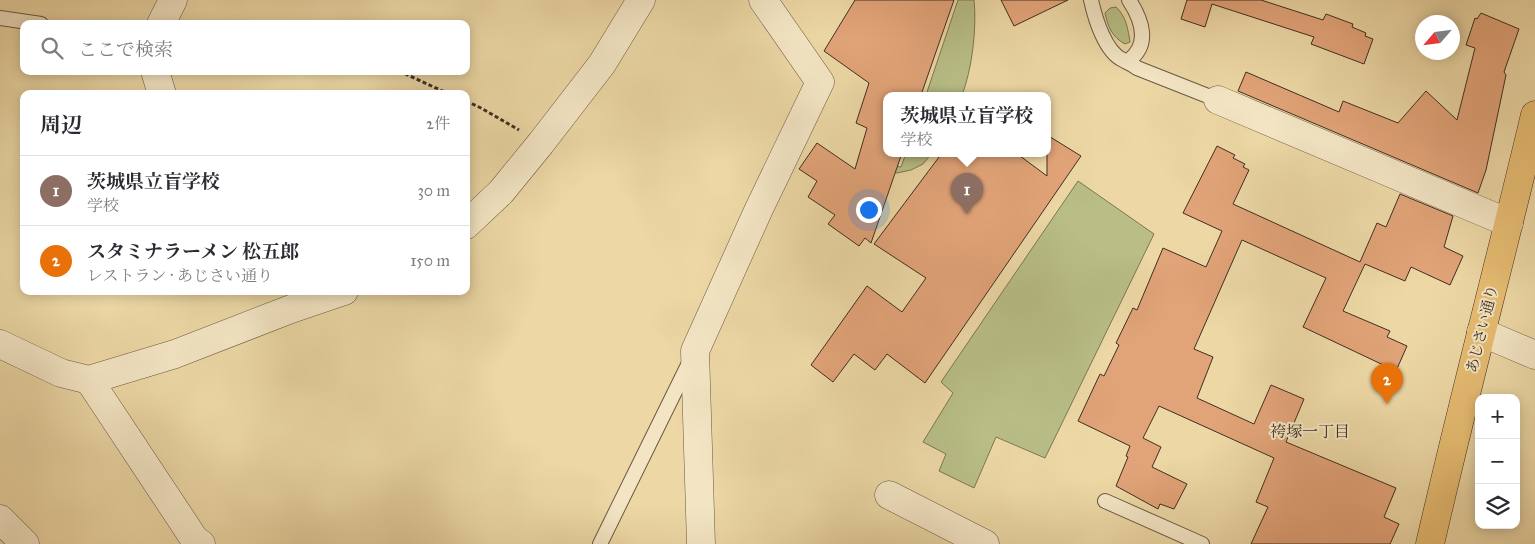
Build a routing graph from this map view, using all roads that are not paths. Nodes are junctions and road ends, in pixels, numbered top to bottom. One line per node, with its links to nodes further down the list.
1 (173, 0): 7 (street)
2 (640, 0): 14 (street)
3 (763, 0): 19 (street)
4 (1091, 0): 9 (lane)
5 (1129, 0): 9 (lane)
6 (0, 18): 8 (lane)
7 (163, 20)
8 (20, 21)
9 (1128, 61): 12 (lane)
10 (156, 75): 11 (street)
11 (161, 90)
12 (1218, 100): 15 (street)
13 (1535, 116): 15 (highway, あじさい通り)
14 (470, 221)
15 (1509, 223): 17 (highway, あじさい通り)
16 (332, 295): 21 (street)
17 (1481, 332): 20 (street); 31 (highway, あじさい通り)
18 (0, 344): 21 (street)
19 (695, 351): 27 (lane); 28 (street)
20 (1535, 355)
21 (89, 380): 26 (street)
22 (889, 496): 29 (street)
23 (1105, 501): 30 (lane)
24 (0, 519): 25 (street)
25 (25, 544)
26 (200, 544)
27 (600, 544)
28 (701, 544)
29 (985, 544)
30 (1202, 544)
31 (1430, 544)

